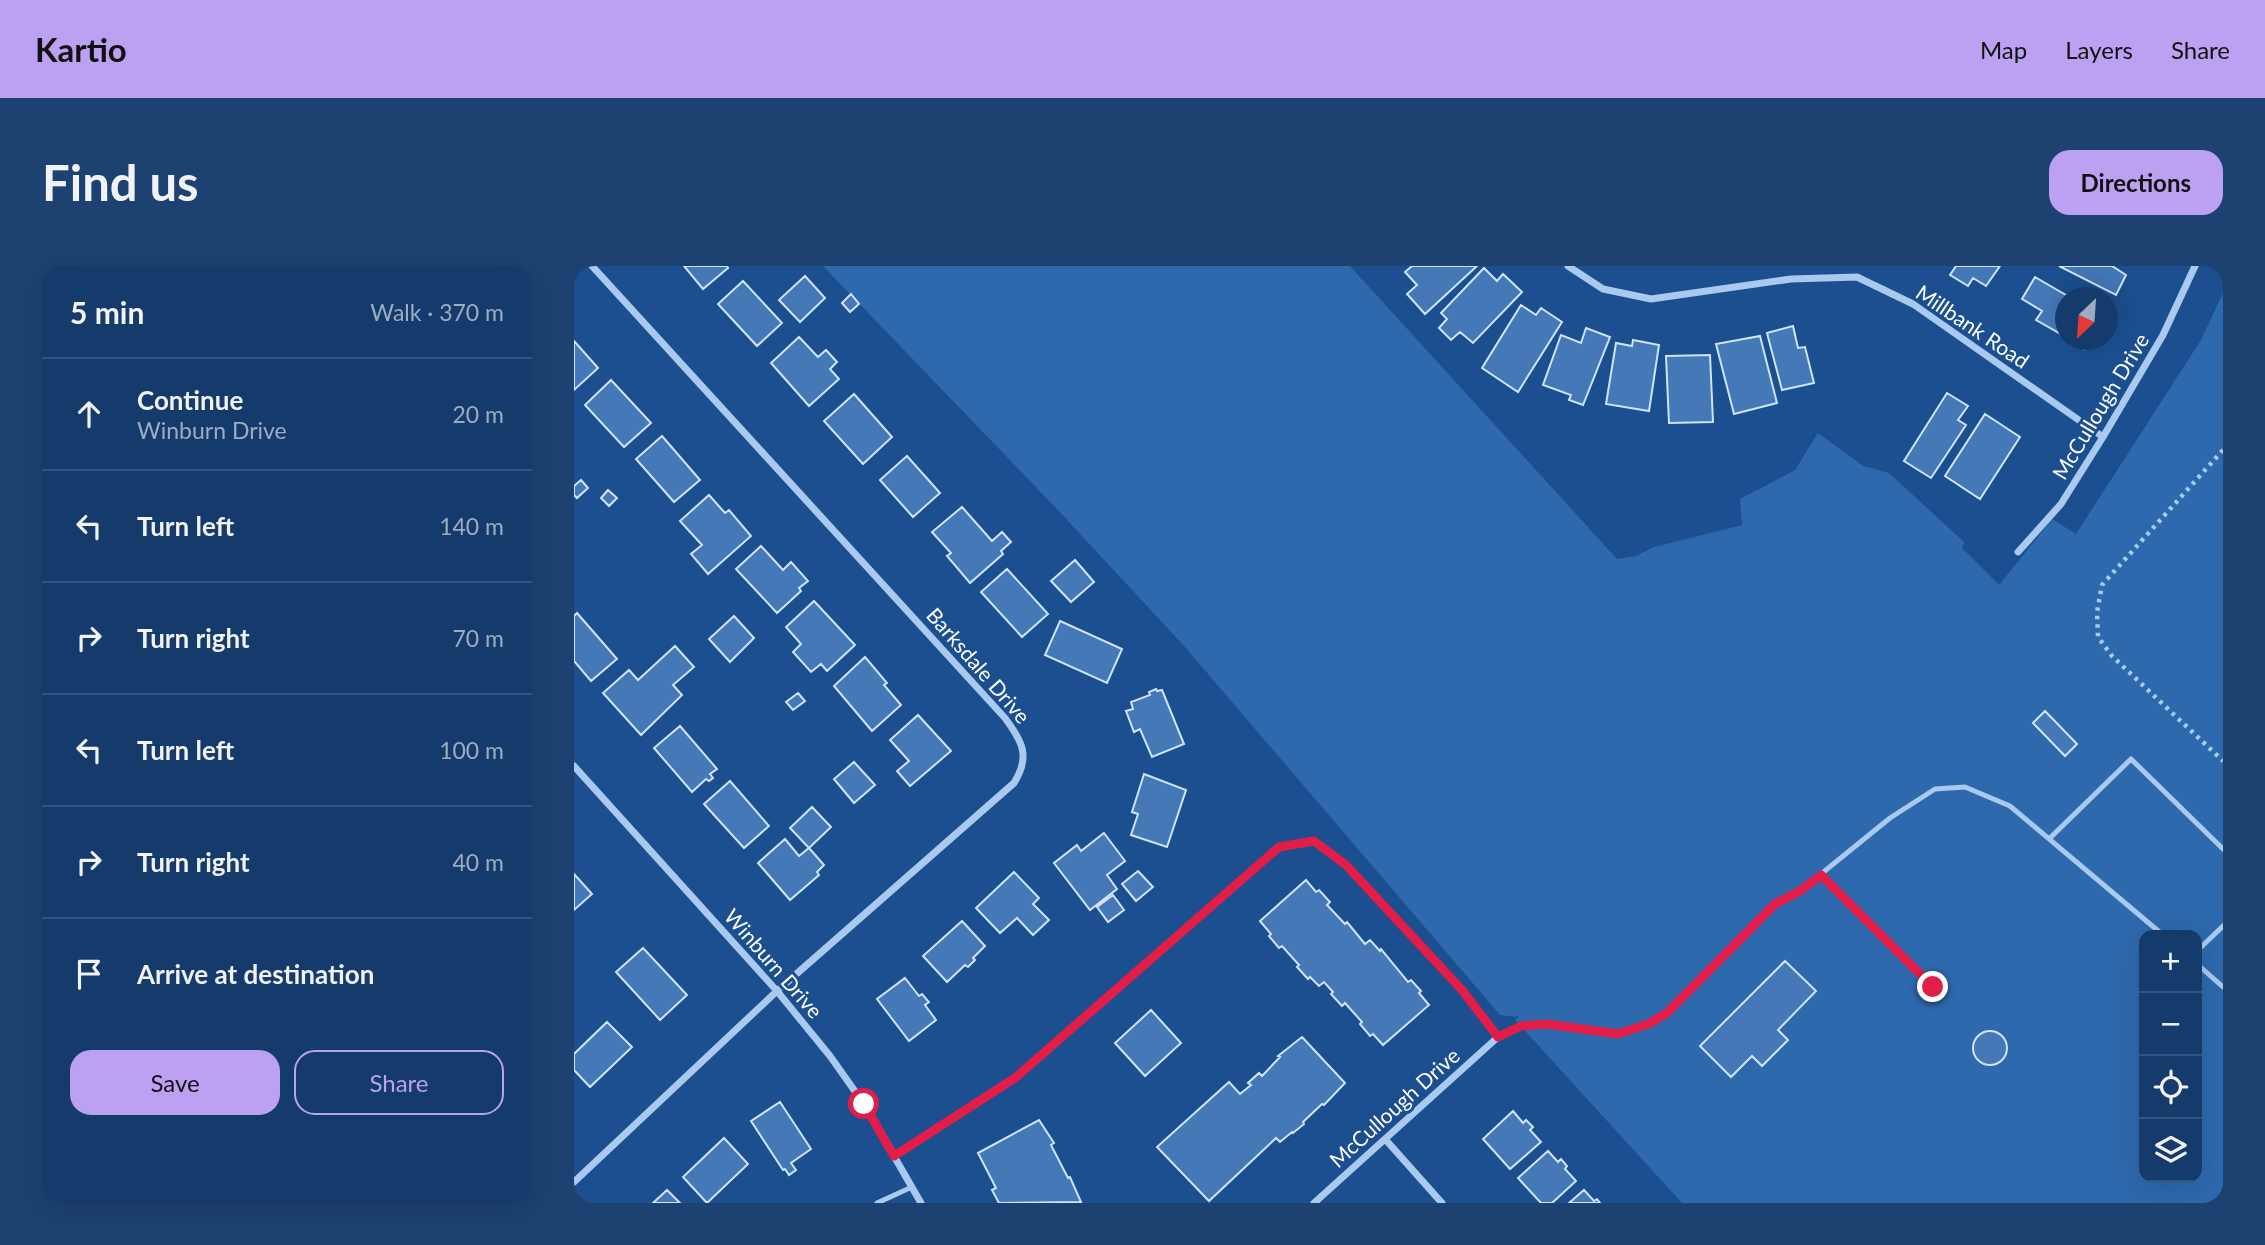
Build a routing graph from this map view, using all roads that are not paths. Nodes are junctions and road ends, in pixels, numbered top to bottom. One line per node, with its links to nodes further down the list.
1 (592, 266): 16 (street, Barksdale Drive)
2 (1568, 266): 4 (street, Millbank Road)
3 (2195, 266): 4 (street, McCullough Drive)
4 (2103, 437): 5 (street, McCullough Drive)
5 (2018, 552)
6 (574, 766): 16 (street, Winburn Drive)
7 (2050, 838): 8 (lane); 9 (lane); 11 (lane)
8 (2223, 849)
9 (1821, 875): 14 (lane); 17 (lane)
10 (2223, 926): 12 (lane)
11 (2157, 930)
12 (2202, 946)
13 (2202, 968): 15 (lane)
14 (1933, 987)
15 (2223, 987)
16 (777, 991): 19 (street, Winburn Drive); 20 (street, Barksdale Drive)
17 (1498, 1037): 18 (street, McCullough Drive); 19 (lane)
18 (1385, 1139): 24 (street, McCullough Drive); 25 (street)
19 (894, 1156): 21 (street, Winburn Drive)
20 (574, 1182)
21 (912, 1187): 22 (lane); 23 (street, Winburn Drive)
22 (877, 1203)
23 (920, 1203)
24 (1314, 1203)
25 (1442, 1203)

